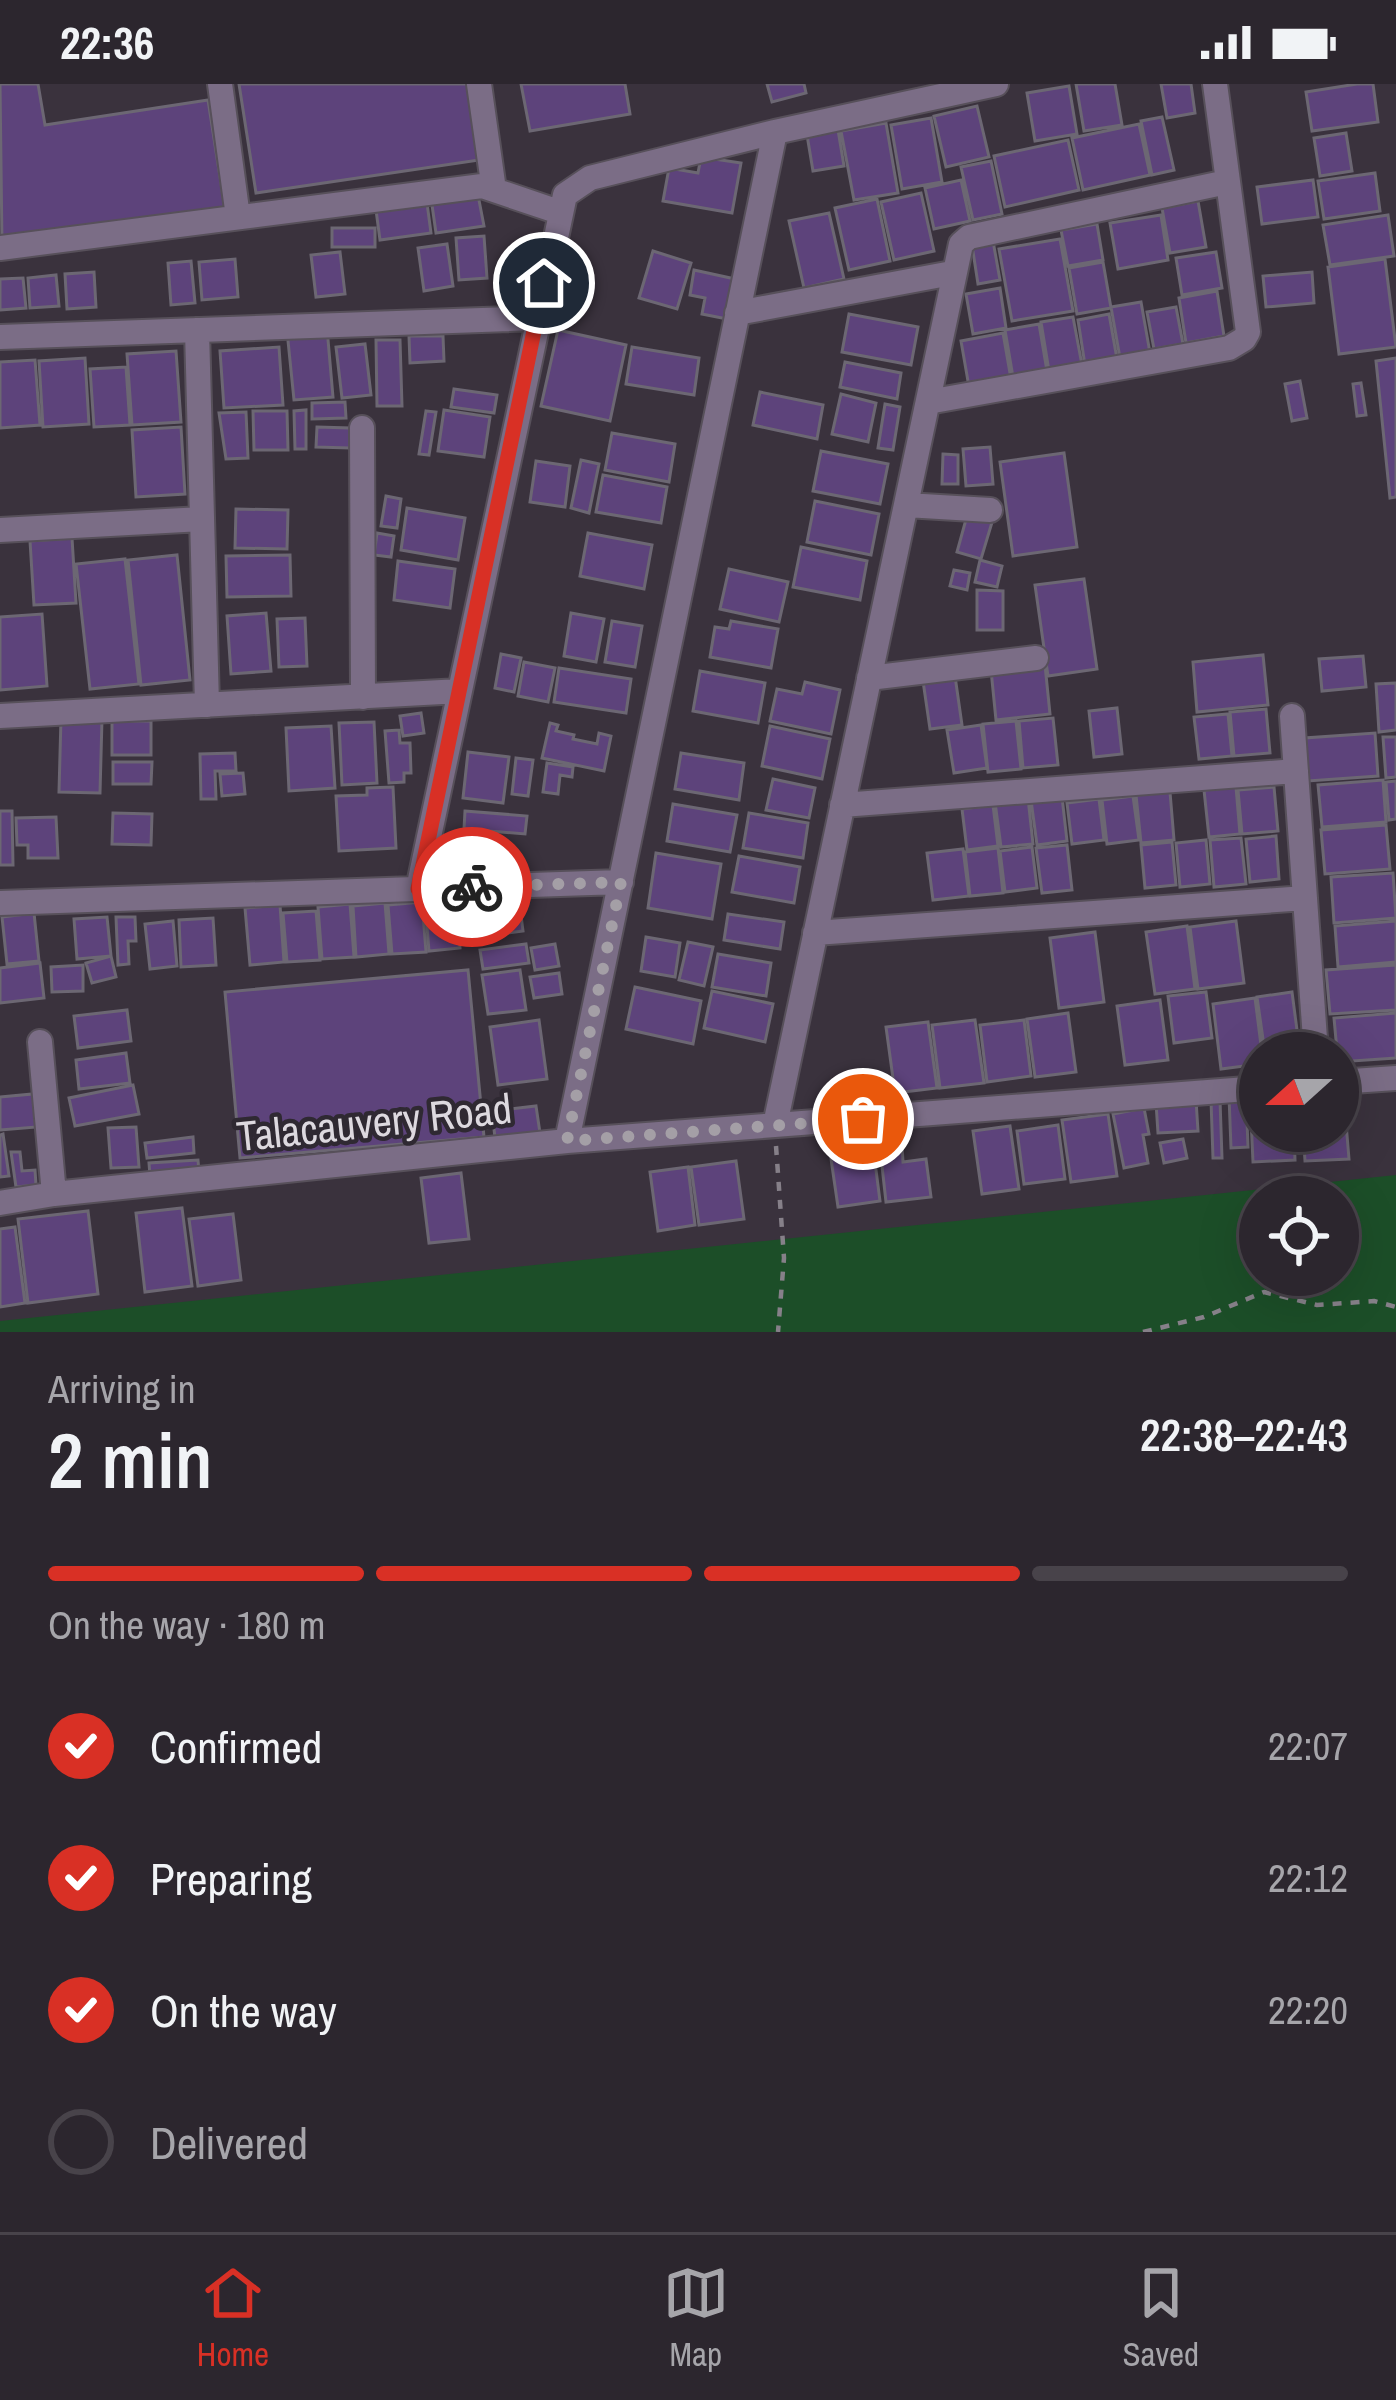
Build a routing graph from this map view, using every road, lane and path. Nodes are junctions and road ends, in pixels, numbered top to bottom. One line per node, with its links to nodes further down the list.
1 (220, 84): 9 (street)
2 (479, 84): 7 (street)
3 (996, 84): 5 (street)
4 (1215, 84): 6 (street)
5 (775, 132): 8 (street); 12 (street)
6 (1227, 182): 11 (street); 16 (street)
7 (494, 190): 8 (street); 9 (street)
8 (559, 212): 13 (street)
9 (238, 218): 10 (street)
10 (0, 248)
11 (952, 273): 12 (street); 16 (street)
12 (737, 313): 31 (street)
13 (537, 318): 14 (street); 24 (street)
14 (197, 330): 15 (street); 20 (street)
15 (0, 338)
16 (928, 402): 18 (street)
17 (362, 428): 25 (street)
18 (906, 506): 19 (street); 23 (street)
19 (990, 510)
20 (202, 519): 21 (street); 26 (street)
21 (0, 530)
22 (1036, 658): 23 (street)
23 (869, 679): 30 (street)
24 (460, 691): 25 (street); 32 (street)
25 (362, 697): 26 (street)
26 (207, 705): 27 (street)
27 (0, 716)
28 (1292, 716): 29 (street)
29 (1296, 771): 30 (street); 33 (street)
30 (842, 805): 35 (street)
31 (621, 882): 32 (street); 42 (street)
32 (418, 889): 34 (street)
33 (1305, 898): 35 (street); 36 (street)
34 (0, 903)
35 (815, 933): 41 (street)
36 (1315, 1032)
37 (40, 1042): 43 (street)
38 (1396, 1078): 39 (street)
39 (1359, 1081)
40 (1239, 1090): 41 (street, Talacauvery Road)
41 (775, 1125): 42 (street, Talacauvery Road); 46 (path)
42 (567, 1141): 43 (street, Talacauvery Road)
43 (54, 1194): 44 (street, Talacauvery Road)
44 (0, 1203)
45 (1396, 1307): 47 (path)
46 (778, 1332)
47 (1143, 1332)

